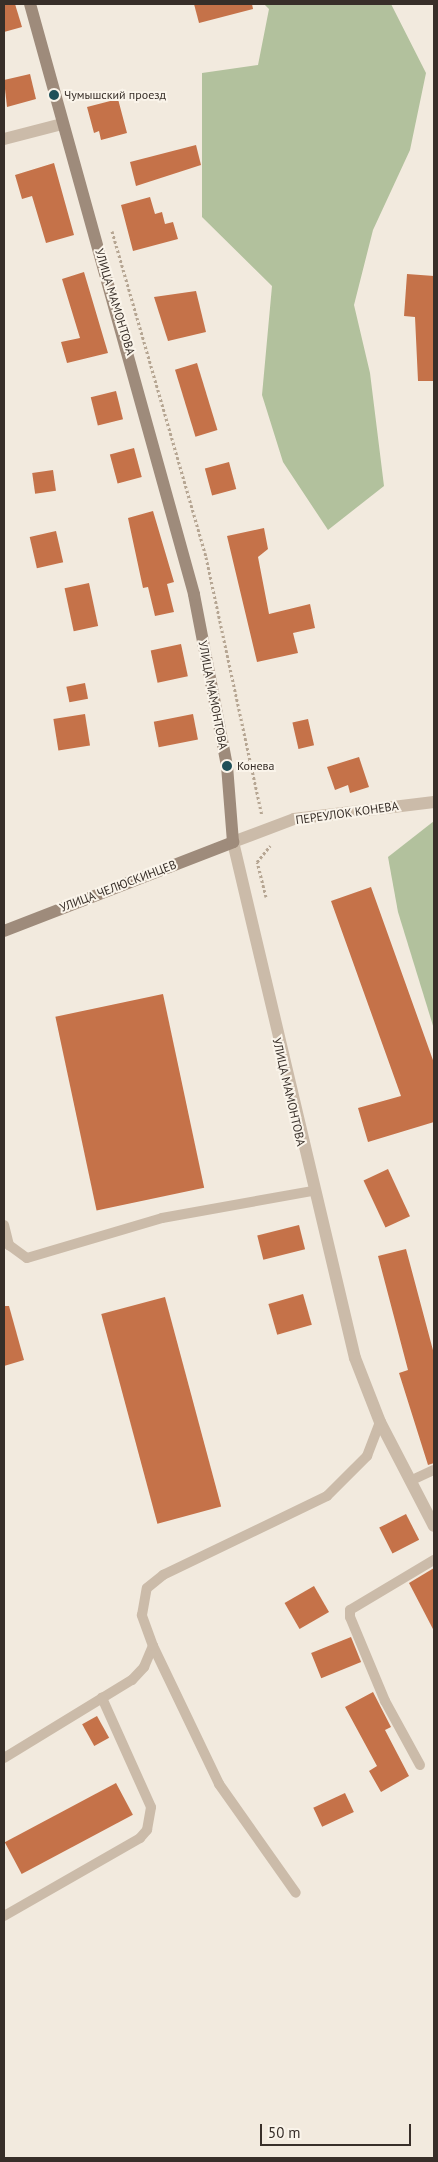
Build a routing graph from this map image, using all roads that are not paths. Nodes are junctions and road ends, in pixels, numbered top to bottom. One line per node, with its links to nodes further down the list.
1 (30, 4): 2 (main road, УЛИЦА МАМОНТОВА)
2 (62, 124): 3 (street); 5 (main road, УЛИЦА МАМОНТОВА)
3 (4, 138)
4 (434, 802): 5 (street, ПЕРЕУЛОК КОНЕВА)
5 (233, 842): 6 (main road, УЛИЦА ЧЕЛЮСКИНЦЕВ); 7 (street, УЛИЦА МАМОНТОВА)
6 (4, 931)
7 (312, 1191): 8 (lane); 9 (street, УЛИЦА МАМОНТОВА)
8 (4, 1225)
9 (380, 1422): 11 (street, УЛИЦА МАМОНТОВА); 14 (lane)
10 (434, 1470): 11 (lane)
11 (410, 1481): 12 (street, УЛИЦА МАМОНТОВА)
12 (434, 1526)
13 (434, 1560): 17 (lane)
14 (152, 1646): 15 (lane); 18 (lane)
15 (102, 1698): 16 (lane); 19 (lane)
16 (4, 1758)
17 (420, 1765)
18 (296, 1893)
19 (4, 1916)

